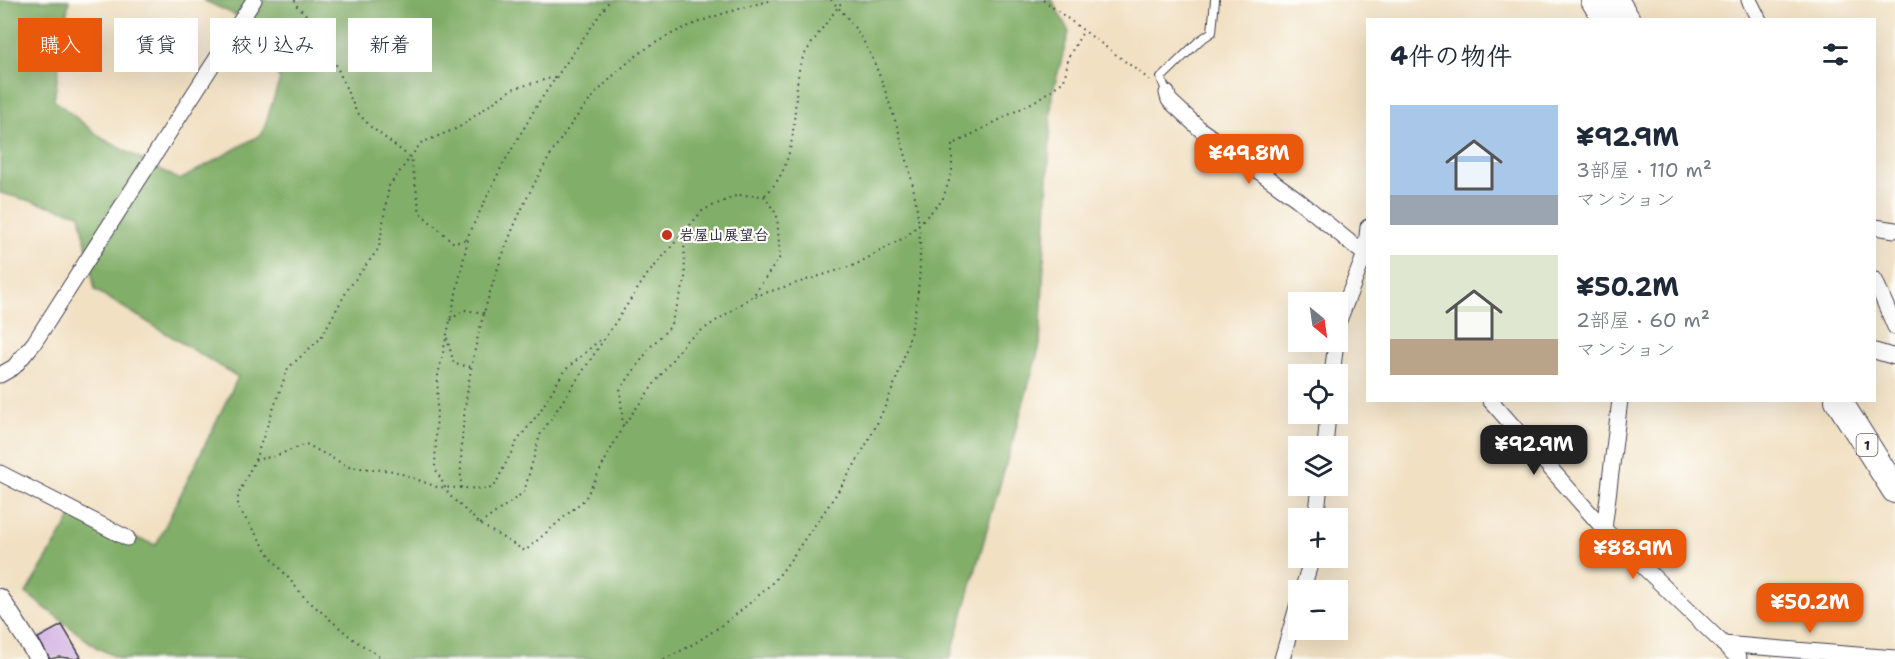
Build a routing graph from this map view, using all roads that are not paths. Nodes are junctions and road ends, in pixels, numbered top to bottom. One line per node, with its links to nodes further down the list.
1 (254, 0): 15 (street)
2 (1215, 0): 5 (lane)
3 (1749, 0): 4 (street)
4 (1758, 18)
5 (1167, 93): 8 (street)
6 (1876, 227): 7 (street)
7 (1895, 230)
8 (1366, 254)
9 (1366, 257): 11 (street)
10 (1876, 282): 12 (street)
11 (1348, 300)
12 (1895, 327)
13 (1876, 351): 14 (street)
14 (1895, 357)
15 (0, 375)
16 (1492, 402): 23 (street)
17 (1620, 402): 23 (street)
18 (1840, 402): 22 (highway, 1)
19 (1859, 402): 20 (highway, 1)
20 (1895, 460)
21 (0, 473): 24 (street)
22 (1895, 490)
23 (1604, 529): 27 (street)
24 (127, 538)
25 (0, 598): 29 (street)
26 (1288, 638): 30 (street)
27 (1723, 644): 28 (street); 31 (street)
28 (1895, 658)
29 (39, 659)
30 (1282, 659)
31 (1739, 659)

